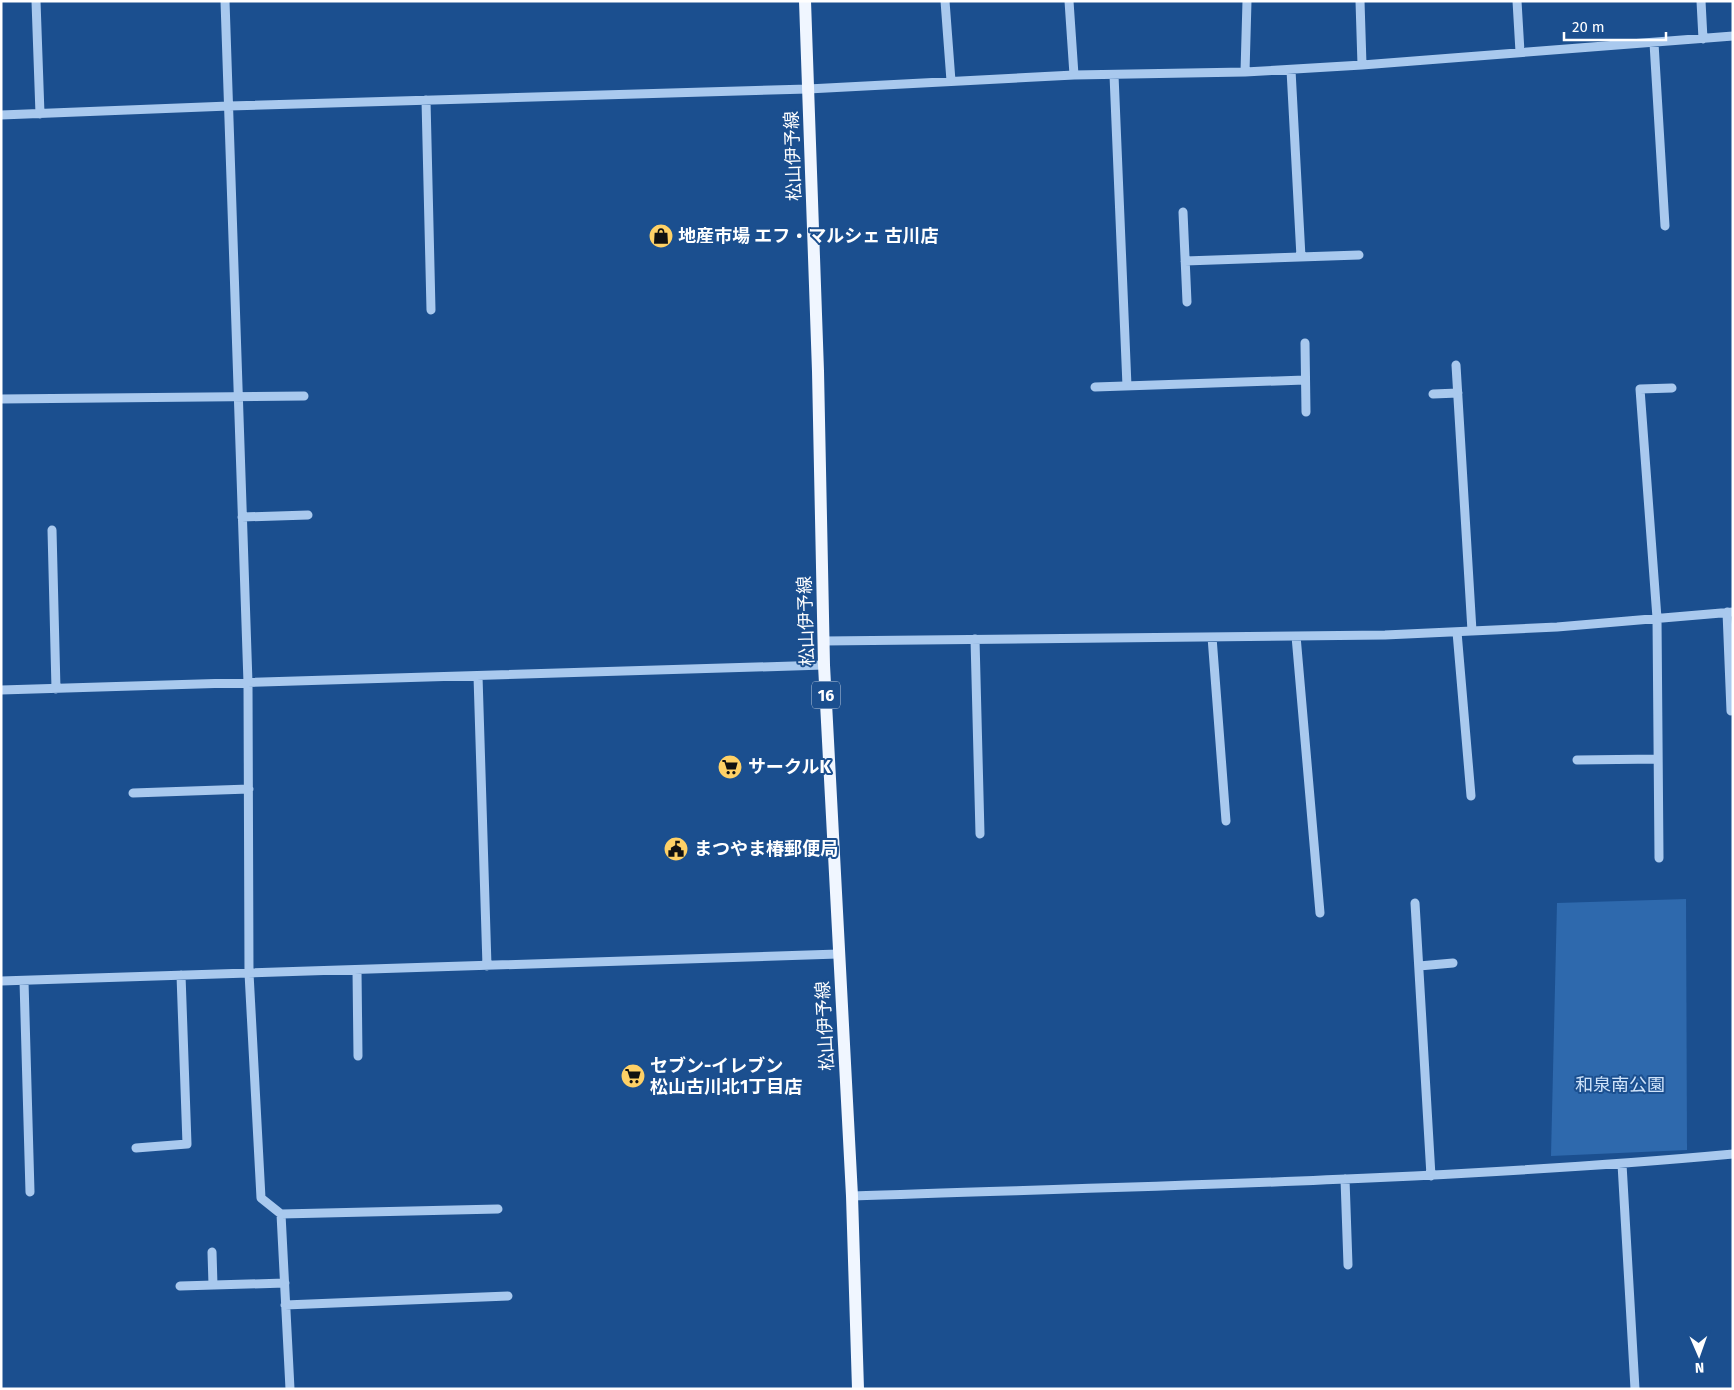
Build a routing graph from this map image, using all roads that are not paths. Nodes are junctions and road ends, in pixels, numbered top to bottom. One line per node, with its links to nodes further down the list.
1 (36, 1): 24 (street)
2 (225, 1): 22 (street)
3 (805, 1): 20 (main road, 松山伊予線 / 16)
4 (944, 1): 19 (street)
5 (1069, 1): 18 (street)
6 (1247, 1): 16 (street)
7 (1360, 1): 14 (street)
8 (1517, 1): 13 (street)
9 (1701, 1): 11 (street)
10 (1733, 36): 11 (street)
11 (1704, 39): 12 (street)
12 (1654, 43): 13 (street); 26 (street)
13 (1520, 52): 14 (street)
14 (1362, 65): 15 (street)
15 (1291, 70): 16 (street); 28 (street)
16 (1245, 72): 17 (street)
17 (1114, 75): 18 (street); 35 (street)
18 (1074, 76): 19 (street)
19 (951, 82): 20 (street)
20 (808, 89): 21 (street); 54 (main road, 松山伊予線 / 16)
21 (426, 100): 22 (street); 31 (street)
22 (229, 106): 24 (street); 40 (street)
23 (1, 114): 24 (street)
24 (40, 114)
25 (1183, 212): 29 (street)
26 (1665, 226)
27 (1359, 255): 28 (street)
28 (1301, 257): 29 (street)
29 (1185, 261): 30 (street)
30 (1187, 302)
31 (431, 310)
32 (1305, 343): 34 (street)
33 (1456, 365): 38 (street)
34 (1305, 380): 35 (street); 43 (street)
35 (1127, 386): 36 (street)
36 (1095, 387)
37 (1672, 388): 48 (street)
38 (1458, 393): 39 (street); 49 (street)
39 (1433, 394)
40 (238, 396): 41 (street); 42 (street); 45 (street)
41 (304, 396)
42 (1, 399)
43 (1306, 412)
44 (308, 515): 45 (street)
45 (242, 517): 57 (street)
46 (52, 530): 58 (street)
47 (1730, 612): 48 (street); 60 (street)
48 (1657, 618): 49 (street); 61 (street)
49 (1472, 631): 50 (street)
50 (1458, 632): 51 (street); 65 (street)
51 (1296, 636): 52 (street); 70 (street)
52 (1212, 637): 53 (street); 66 (street)
53 (975, 639): 54 (street); 67 (street)
54 (824, 640): 55 (main road, 松山伊予線 / 16)
55 (824, 665): 56 (street); 71 (main road, 松山伊予線 / 16)
56 (478, 676): 57 (street); 73 (street)
57 (248, 683): 58 (street); 63 (street)
58 (56, 689): 59 (street)
59 (1, 690)
60 (1731, 711)
61 (1658, 759): 62 (street); 68 (street)
62 (1577, 760)
63 (249, 789): 64 (street); 76 (street)
64 (133, 793)
65 (1471, 796)
66 (1226, 821)
67 (980, 834)
68 (1659, 858)
69 (1415, 903): 74 (street)
70 (1320, 913)
71 (838, 954): 73 (street); 87 (main road, 松山伊予線 / 16)
72 (1453, 963): 74 (street)
73 (487, 966): 75 (street)
74 (1419, 966): 84 (street)
75 (357, 970): 76 (street); 80 (street)
76 (249, 973): 77 (street); 89 (street)
77 (181, 975): 79 (street); 81 (street)
78 (1, 981): 79 (street)
79 (24, 981): 86 (street)
80 (358, 1056)
81 (136, 1148)
82 (1733, 1154): 83 (street)
83 (1622, 1164): 84 (street); 99 (street)
84 (1431, 1176): 85 (street)
85 (1345, 1179): 87 (street); 91 (street)
86 (30, 1192)
87 (852, 1196): 98 (main road, 松山伊予線 / 16)
88 (498, 1209): 89 (street)
89 (281, 1214): 92 (street)
90 (212, 1252): 93 (street)
91 (1348, 1265)
92 (285, 1283): 93 (street); 96 (street)
93 (213, 1285): 94 (street)
94 (180, 1286)
95 (508, 1296): 96 (street)
96 (286, 1305): 97 (street)
97 (290, 1389)
98 (858, 1389)
99 (1635, 1389)

